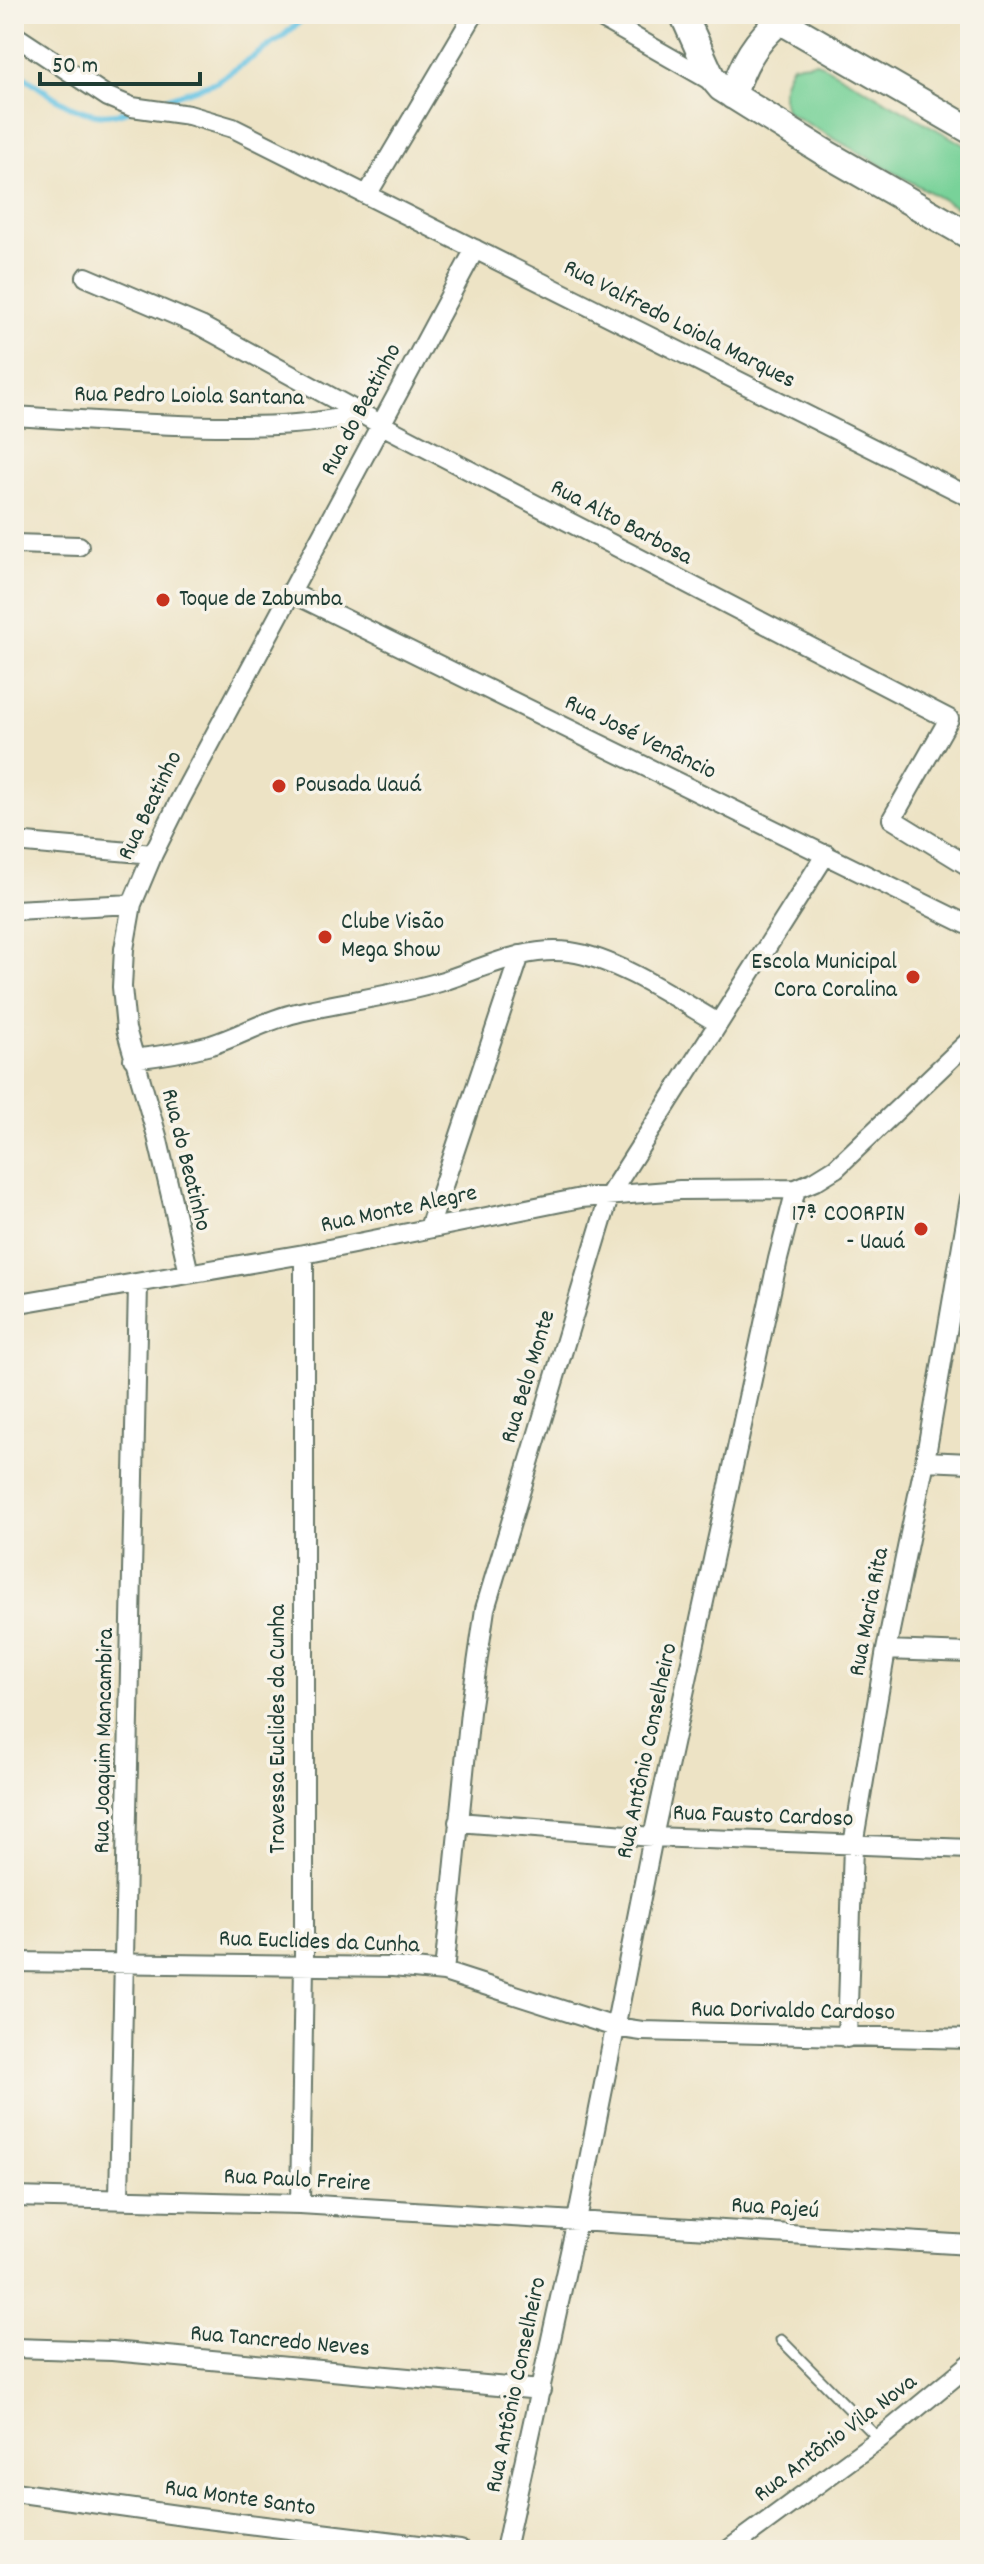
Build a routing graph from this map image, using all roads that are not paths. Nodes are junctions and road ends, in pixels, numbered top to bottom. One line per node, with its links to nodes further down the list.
1 (474, 14): 8 (street)
2 (683, 14): 6 (main road)
3 (598, 15): 6 (street)
4 (777, 16): 6 (main road); 7 (main road)
5 (14, 35): 8 (street, Rua Valfredo Loiola Marques)
6 (725, 90): 9 (main road)
7 (970, 130)
8 (367, 195): 10 (street, Rua Valfredo Loiola Marques)
9 (970, 236)
10 (475, 249): 14 (street, Rua do Beatinho); 15 (street, Rua Valfredo Loiola Marques)
11 (86, 277): 12 (street, Rua Alto Barbosa)
12 (361, 413): 13 (street, Rua Pedro Loiola Santana); 14 (street, Rua Alto Barbosa)
13 (14, 416)
14 (382, 425): 18 (street, Rua do Beatinho); 22 (street, Rua Alto Barbosa)
15 (970, 497)
16 (14, 544): 17 (street)
17 (79, 546)
18 (290, 592): 20 (street, Rua Beatinho); 21 (street, Rua José Venâncio)
19 (14, 842): 20 (street)
20 (153, 854): 23 (street, Rua Beatinho)
21 (826, 854): 25 (street, Rua José Venâncio); 27 (street, Rua Belo Monte)
22 (970, 867)
23 (132, 904): 24 (street); 29 (street, Rua Beatinho)
24 (14, 910)
25 (970, 926)
26 (520, 955): 27 (street); 29 (street); 33 (street)
27 (718, 1023): 31 (street, Rua Belo Monte)
28 (970, 1040): 30 (street)
29 (133, 1059): 35 (street, Rua do Beatinho)
30 (796, 1189): 31 (street, Rua Monte Alegre); 44 (street, Rua Antônio Conselheiro)
31 (610, 1194): 33 (street, Rua Monte Alegre); 43 (street, Rua Belo Monte)
32 (970, 1198): 36 (street, Rua Maria Rita)
33 (429, 1228): 34 (street, Rua Monte Alegre)
34 (304, 1254): 35 (street, Rua Monte Alegre); 49 (street, Travessa Euclides da Cunha)
35 (189, 1273): 37 (street, Rua Monte Alegre)
36 (964, 1276): 39 (street, Rua Maria Rita)
37 (138, 1284): 38 (street, Rua Monte Alegre); 48 (street, Rua Joaquim Mancambira)
38 (14, 1304)
39 (925, 1461): 40 (street); 41 (street, Rua Maria Rita)
40 (970, 1463)
41 (886, 1650): 42 (street); 45 (street, Rua Maria Rita)
42 (970, 1653)
43 (458, 1822): 44 (street, Rua Fausto Cardoso); 50 (street, Rua Belo Monte)
44 (653, 1837): 45 (street, Rua Fausto Cardoso); 51 (street, Rua Antônio Conselheiro)
45 (853, 1845): 46 (street, Rua Fausto Cardoso); 52 (street, Rua Maria Rita)
46 (970, 1849)
47 (14, 1962): 48 (street, Rua Euclides da Cunha)
48 (126, 1964): 49 (street, Rua Euclides da Cunha); 55 (street, Rua Joaquim Mancambira)
49 (304, 1964): 50 (street, Rua Euclides da Cunha); 56 (street, Travessa Euclides da Cunha)
50 (444, 1972): 51 (street, Rua Euclides da Cunha)
51 (615, 2027): 52 (street, Rua Dorivaldo Cardoso); 57 (street, Rua Antônio Conselheiro)
52 (847, 2038): 53 (street, Rua Dorivaldo Cardoso)
53 (970, 2039)
54 (14, 2197): 55 (street, Rua Paulo Freire)
55 (119, 2198): 56 (street, Rua Paulo Freire)
56 (300, 2204): 57 (street, Rua Paulo Freire)
57 (577, 2220): 58 (street, Rua Pajeú); 62 (street, Rua Antônio Conselheiro)
58 (970, 2245)
59 (781, 2340): 63 (lane)
60 (14, 2348): 62 (street, Rua Tancredo Neves)
61 (970, 2364): 63 (street, Rua Antônio Vila Nova)
62 (541, 2390): 66 (street, Rua Antônio Conselheiro)
63 (879, 2439): 67 (street, Rua Antônio Vila Nova)
64 (14, 2492): 65 (street, Rua Monte Santo)
65 (460, 2550)
66 (505, 2550)
67 (728, 2550)

